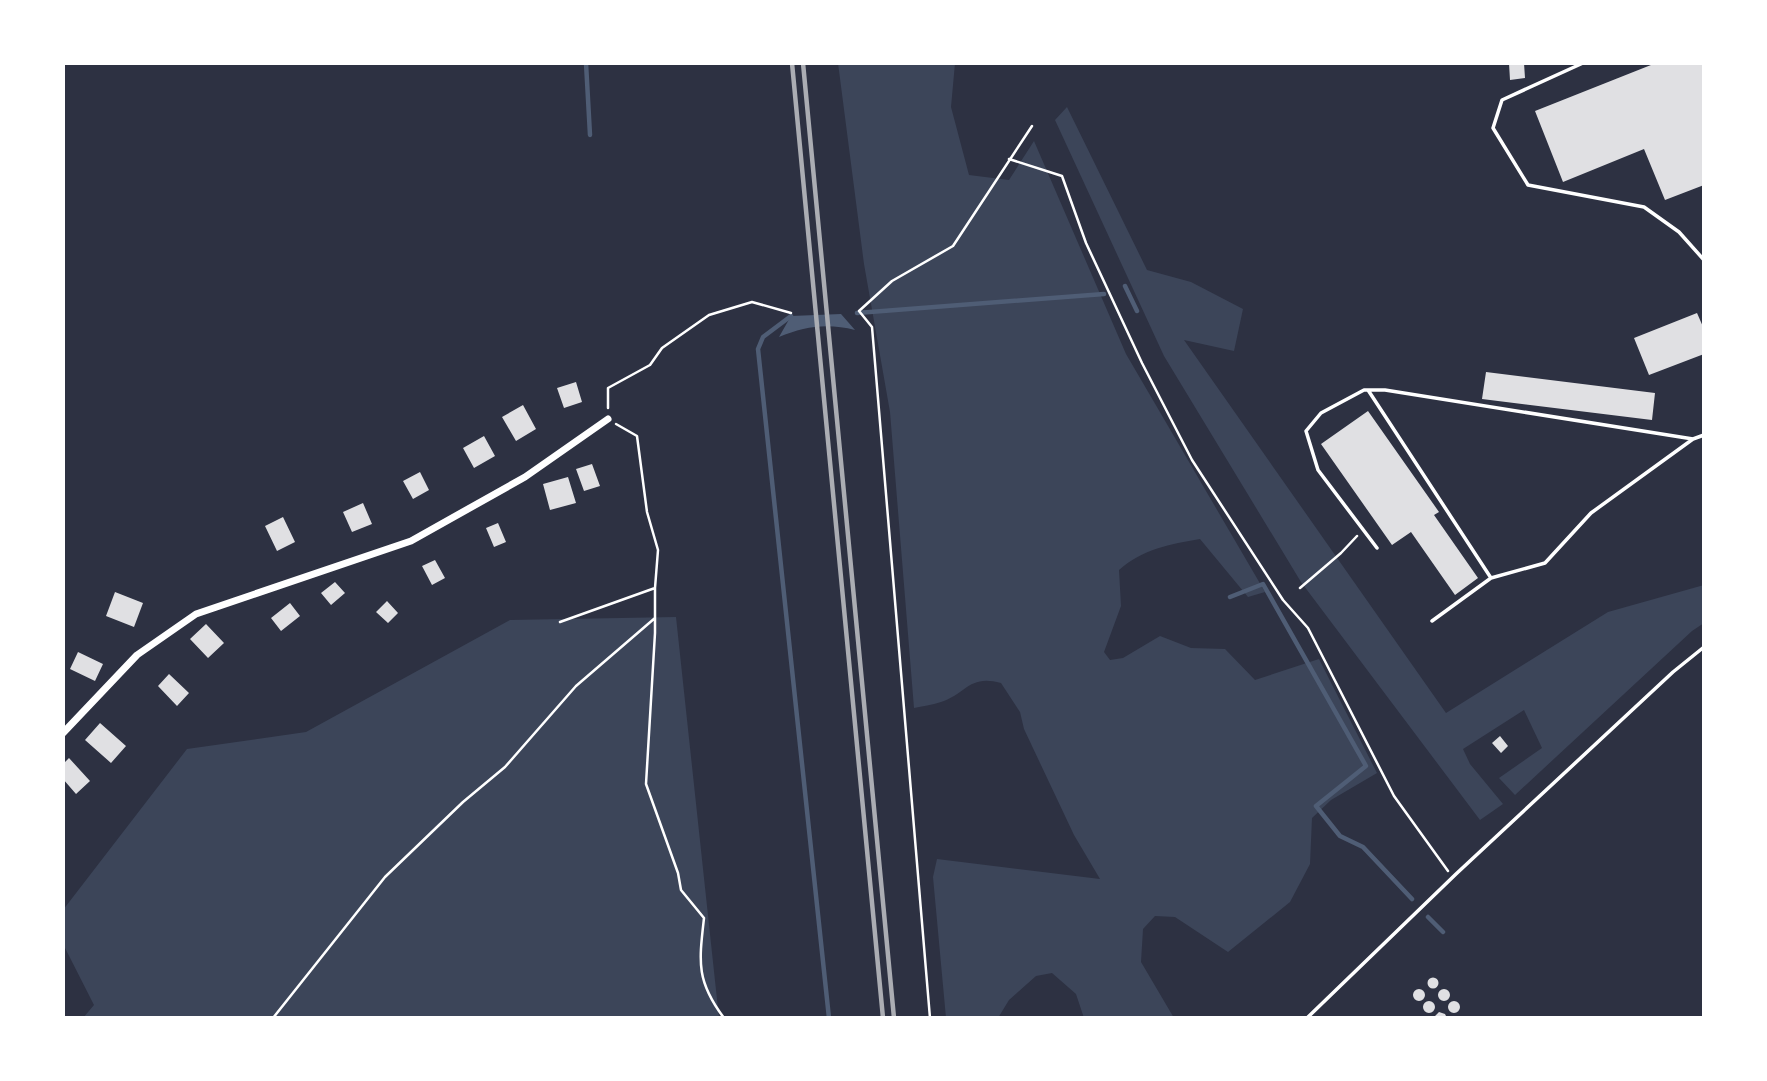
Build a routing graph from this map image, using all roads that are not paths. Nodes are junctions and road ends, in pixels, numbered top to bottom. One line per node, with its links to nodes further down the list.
1 (1583, 63): 2 (lane)
2 (1704, 260)
3 (1368, 390): 6 (lane); 7 (lane); 8 (lane)
4 (608, 419): 11 (street)
5 (1704, 435): 6 (lane)
6 (1693, 439): 8 (lane)
7 (1377, 548)
8 (1491, 578): 9 (lane)
9 (1432, 621)
10 (1704, 647): 12 (lane)
11 (63, 733)
12 (1307, 1018)

